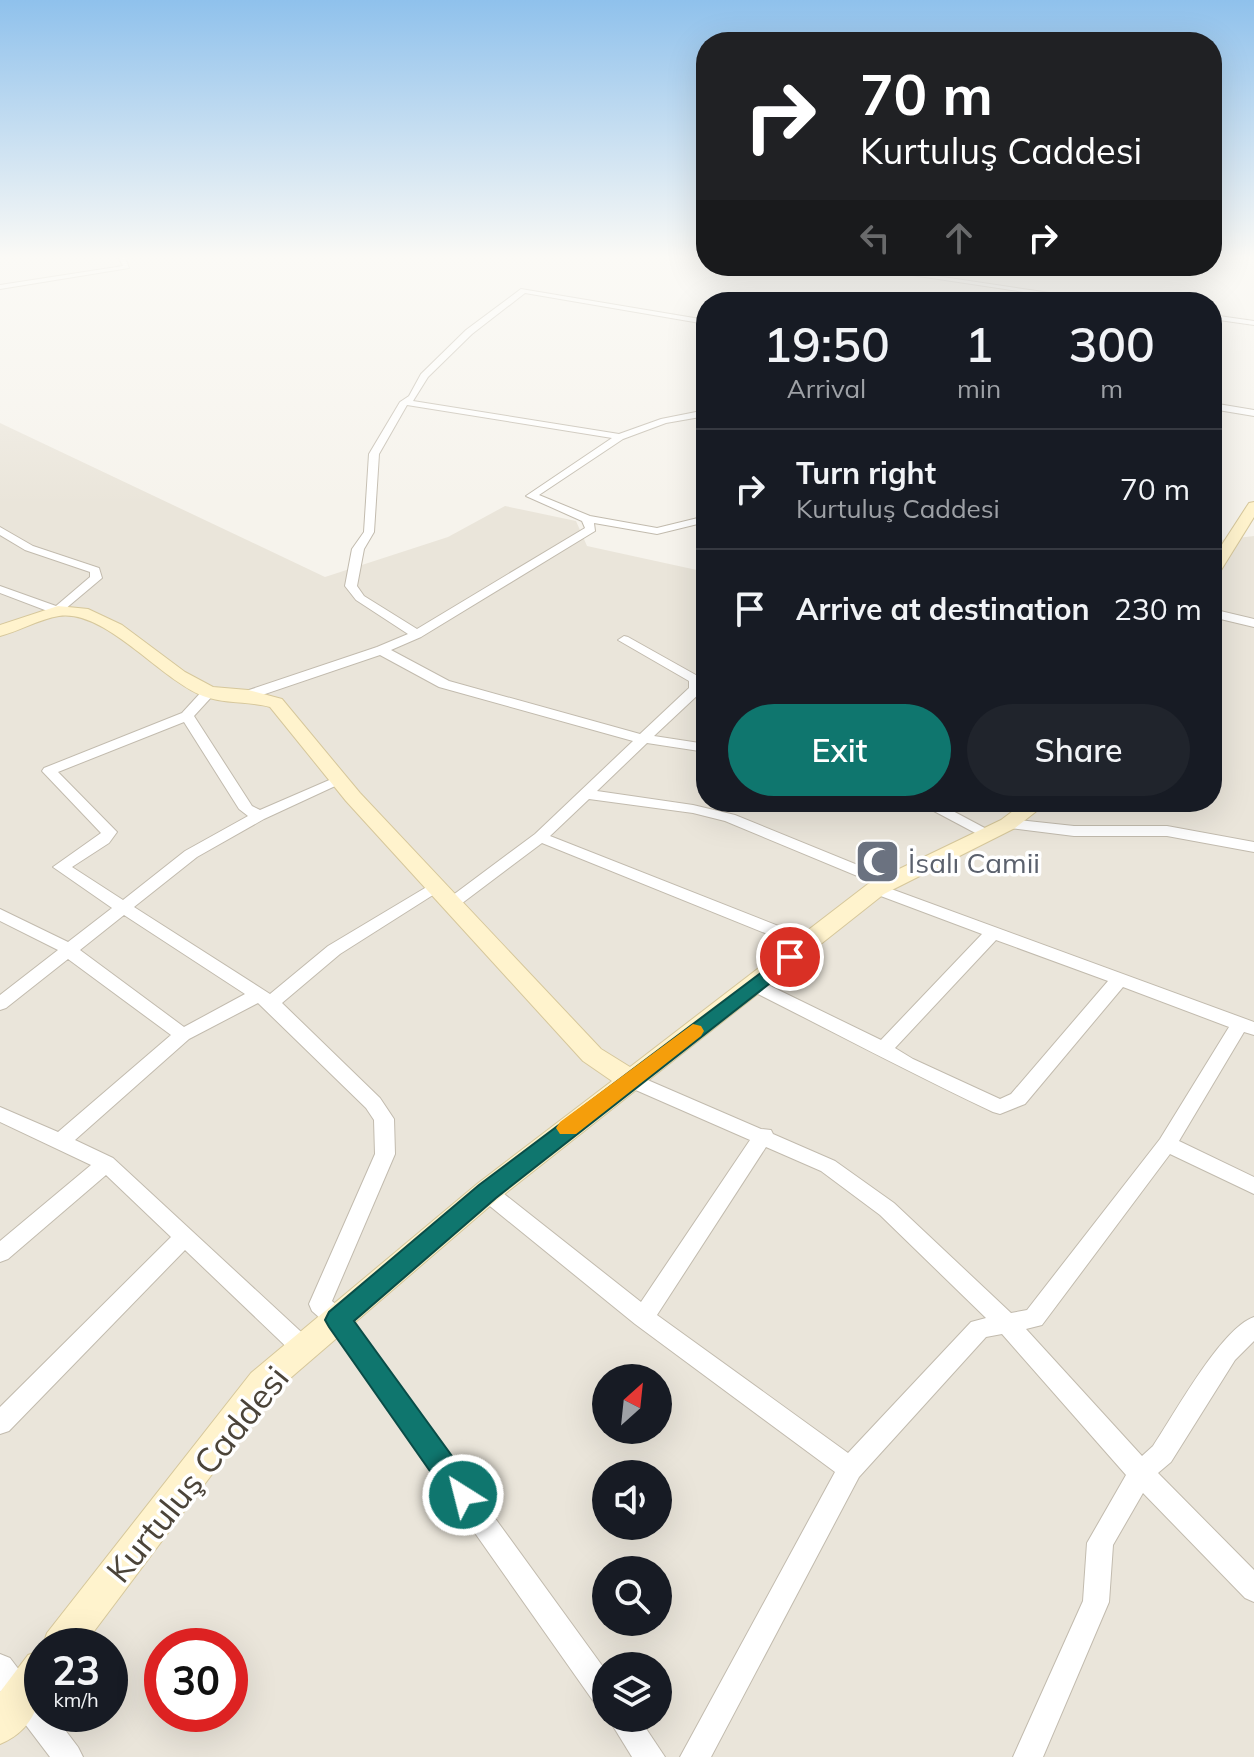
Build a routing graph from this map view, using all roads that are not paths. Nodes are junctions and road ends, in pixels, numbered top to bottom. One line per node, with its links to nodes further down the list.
1 (461, 340): 2 (street)
2 (404, 402): 6 (street); 17 (street)
3 (1222, 408): 4 (street)
4 (1254, 413)
5 (696, 415): 6 (street)
6 (620, 437): 8 (street)
7 (1254, 506): 11 (main road)
8 (587, 519): 9 (street); 17 (street)
9 (696, 521)
10 (0, 530): 13 (street)
11 (1222, 556)
12 (0, 589): 13 (street)
13 (58, 611): 16 (main road); 20 (main road)
14 (1222, 615): 15 (street)
15 (1254, 623)
16 (0, 631)
17 (417, 634): 19 (street)
18 (624, 640): 23 (street)
19 (381, 650): 21 (street); 23 (street)
20 (209, 692): 21 (main road); 22 (street)
21 (248, 695): 25 (main road)
22 (187, 716): 31 (street); 39 (street)
23 (645, 737): 24 (street); 26 (street)
24 (696, 746)
25 (339, 781): 31 (street); 37 (main road)
26 (587, 794): 27 (street); 34 (street)
27 (696, 810)
28 (705, 812): 36 (street)
29 (944, 812): 33 (street)
30 (1024, 812): 32 (main road, Kurtuluş Caddesi)
31 (259, 816): 39 (street)
32 (1008, 824): 33 (main road, Kurtuluş Caddesi); 35 (street)
33 (986, 833): 36 (main road, Kurtuluş Caddesi)
34 (540, 837): 38 (street); 42 (street)
35 (1254, 847)
36 (881, 885): 41 (street); 42 (main road, Kurtuluş Caddesi)
37 (436, 888): 38 (main road); 46 (street)
38 (451, 904): 51 (main road)
39 (124, 907): 43 (street); 46 (street)
40 (0, 914): 43 (street)
41 (994, 932): 44 (street); 50 (street)
42 (808, 944): 45 (main road, Kurtuluş Caddesi)
43 (71, 950): 47 (street); 49 (street)
44 (1120, 979): 48 (street); 50 (street)
45 (754, 985): 50 (street); 51 (main road, Kurtuluş Caddesi)
46 (265, 999): 49 (street); 62 (street)
47 (0, 1004)
48 (1247, 1026): 55 (street)
49 (183, 1035): 54 (street)
50 (883, 1049)
51 (629, 1079): 53 (street); 58 (main road, Kurtuluş Caddesi)
52 (3, 1118): 54 (street)
53 (764, 1135): 61 (street); 63 (street)
54 (61, 1141): 56 (street)
55 (1167, 1144): 57 (street); 63 (street)
56 (106, 1163): 59 (street); 60 (street)
57 (1254, 1186)
58 (487, 1192): 61 (street); 62 (main road, Kurtuluş Caddesi)
59 (185, 1236): 65 (street); 66 (street)
60 (0, 1253)
61 (643, 1317): 67 (street)
62 (338, 1320): 65 (main road, Kurtuluş Caddesi); 71 (street)
63 (1007, 1324): 67 (street); 68 (street)
64 (1254, 1326): 68 (street)
65 (304, 1349): 70 (main road, Kurtuluş Caddesi)
66 (0, 1423)
67 (850, 1469): 76 (street)
68 (1141, 1473): 69 (street); 77 (street)
69 (1254, 1589)
70 (74, 1628)
71 (592, 1675)
72 (16, 1689): 74 (street)
73 (632, 1732): 75 (street)
74 (68, 1757)
75 (650, 1757)
76 (695, 1757)
77 (1028, 1757)

